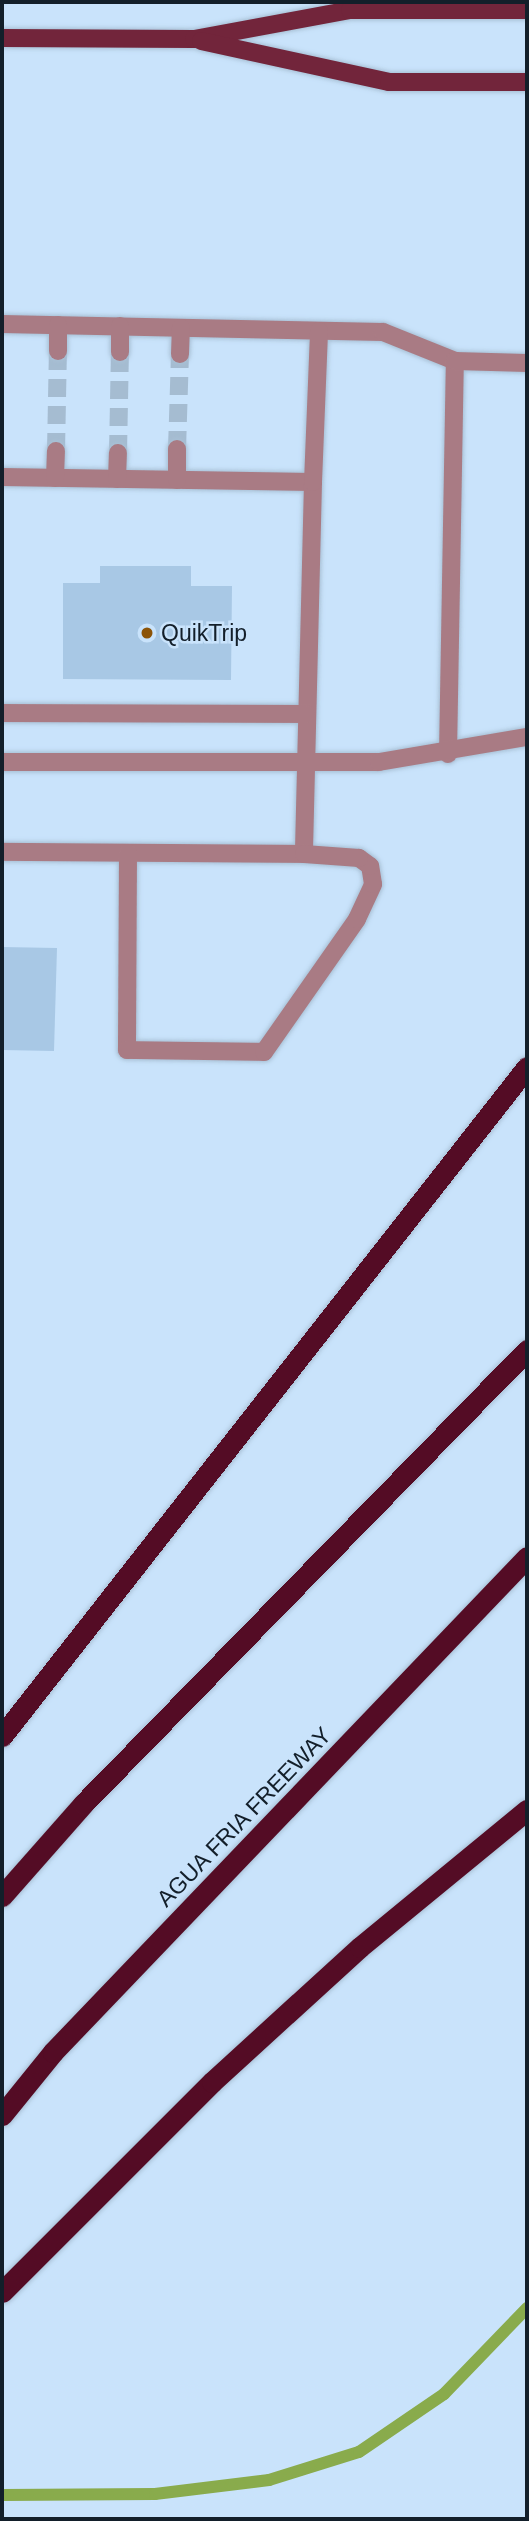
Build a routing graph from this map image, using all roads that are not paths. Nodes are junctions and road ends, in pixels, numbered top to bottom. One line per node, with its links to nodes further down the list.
1 (527, 10): 3 (main road)
2 (2, 38): 3 (main road)
3 (194, 39): 4 (main road)
4 (527, 82)
5 (2, 324): 6 (lane)
6 (58, 325): 7 (lane); 10 (lane)
7 (120, 326): 8 (lane); 11 (lane)
8 (180, 328): 9 (lane); 12 (lane)
9 (319, 331): 13 (lane); 22 (lane)
10 (58, 351)
11 (120, 352)
12 (180, 354)
13 (455, 361): 14 (lane); 26 (lane)
14 (527, 363)
15 (177, 449): 21 (lane)
16 (56, 451): 19 (lane)
17 (117, 453): 20 (lane)
18 (2, 477): 19 (lane)
19 (55, 478): 20 (lane)
20 (117, 479): 21 (lane)
21 (177, 480): 22 (lane)
22 (313, 482): 24 (lane)
23 (2, 713): 24 (lane)
24 (306, 714): 28 (lane)
25 (527, 737): 26 (lane)
26 (448, 754): 28 (lane)
27 (2, 762): 28 (lane)
28 (305, 762): 31 (lane)
29 (2, 852): 30 (lane)
30 (128, 853): 31 (lane); 31 (lane)
31 (304, 854)
32 (527, 1068): 35 (highway)
33 (527, 1350): 37 (highway)
34 (527, 1557): 38 (highway, AGUA FRIA FREEWAY)
35 (2, 1737)
36 (527, 1810): 39 (highway)
37 (2, 1896)
38 (2, 2115)
39 (2, 2292)

